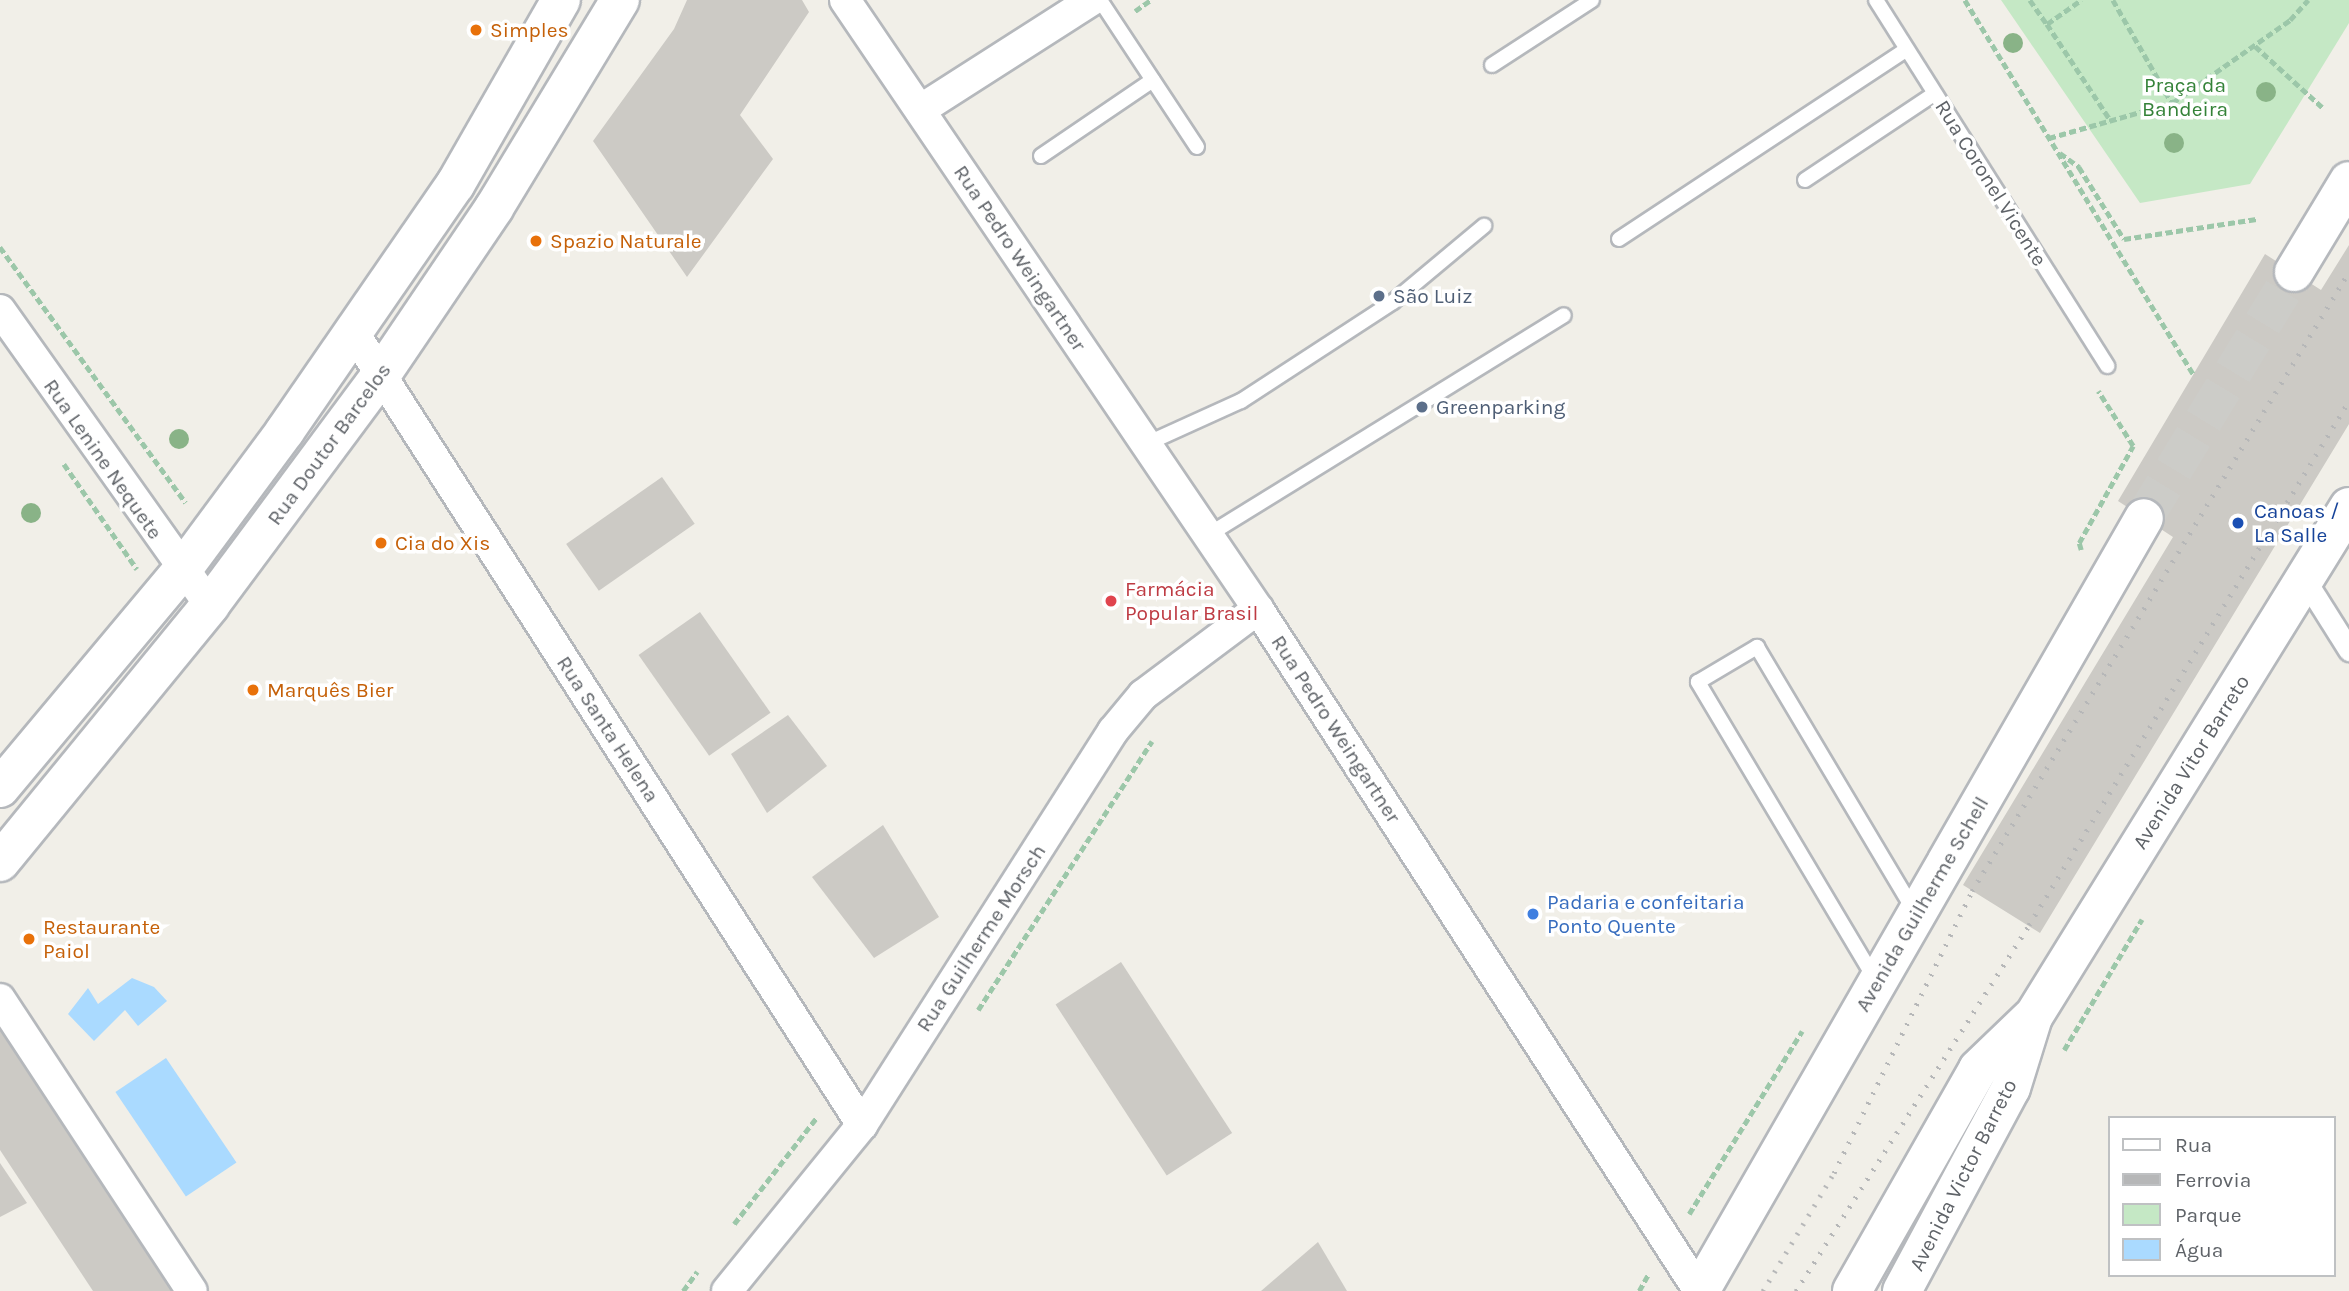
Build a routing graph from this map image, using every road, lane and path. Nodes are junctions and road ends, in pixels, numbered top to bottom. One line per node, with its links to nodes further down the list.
1 (561, 0): 38 (main road, Rua Doutor Barcelos)
2 (620, 0): 41 (main road, Rua Doutor Barcelos)
3 (845, 0): 23 (street, Rua Pedro Weingartner)
4 (1092, 0): 23 (street)
5 (1100, 0): 14 (lane)
6 (1151, 0): 14 (path)
7 (1592, 0): 18 (lane)
8 (1876, 0): 17 (lane, Rua Coronel Vicente)
9 (1965, 0): 25 (path)
10 (2030, 0): 15 (path)
11 (2081, 0): 15 (path)
12 (2113, 0): 21 (path)
13 (2308, 0): 16 (path)
14 (1115, 24): 19 (lane)
15 (2047, 24): 24 (path)
16 (2255, 46): 21 (path); 22 (path)
17 (1906, 50): 20 (lane, Rua Coronel Vicente); 33 (lane)
18 (1492, 65)
19 (1153, 80): 26 (lane); 28 (lane)
20 (1934, 94): 29 (lane); 39 (lane, Rua Coronel Vicente)
21 (2172, 103): 24 (path)
22 (2322, 107)
23 (919, 110): 42 (street, Rua Pedro Weingartner)
24 (2111, 121): 25 (path)
25 (2049, 138): 27 (path)
26 (1197, 147)
27 (2057, 150): 31 (path); 40 (path)
28 (1041, 156)
29 (1805, 180)
30 (2349, 181): 35 (main road)
31 (2256, 219)
32 (1484, 226): 42 (lane)
33 (1619, 239)
34 (0, 247): 45 (path)
35 (2294, 272)
36 (0, 310): 50 (street, Rua Lenine Nequete)
37 (1564, 315): 48 (lane)
38 (354, 333): 41 (street, Rua Santa Helena); 50 (main road, Rua Doutor Barcelos)
39 (2107, 366)
40 (2193, 374)
41 (381, 375): 53 (main road, Rua Doutor Barcelos); 68 (street, Rua Santa Helena)
42 (1146, 444): 48 (street, Rua Pedro Weingartner)
43 (2133, 446): 49 (path)
44 (62, 460): 51 (path)
45 (188, 507)
46 (2349, 507): 52 (main road, Avenida Vitor Barreto)
47 (2144, 518): 59 (main road, Avenida Guilherme Schell)
48 (1208, 535): 54 (street, Rua Pedro Weingartner)
49 (2083, 561)
50 (183, 569): 53 (street, Rua Lenine Nequete); 57 (main road, Rua Doutor Barcelos)
51 (139, 573)
52 (2305, 580): 55 (street); 64 (main road, Avenida Vitor Barreto)
53 (210, 605): 58 (main road, Rua Doutor Barcelos)
54 (1258, 609): 68 (street, Rua Guilherme Morsch); 78 (street, Rua Pedro Weingartner)
55 (2349, 650)
56 (1157, 732): 63 (path)
57 (0, 788)
58 (0, 862)
59 (1917, 914): 61 (main road, Avenida Guilherme Schell); 61 (lane)
60 (2144, 916): 66 (path)
61 (1877, 982): 78 (main road, Avenida Guilherme Schell)
62 (0, 999): 74 (street)
63 (976, 1014)
64 (2033, 1017): 73 (main road, Avenida Victor Barreto); 79 (main road)
65 (1803, 1029): 69 (path)
66 (2062, 1055)
67 (821, 1112): 70 (path)
68 (862, 1125): 76 (street, Rua Guilherme Morsch)
69 (1679, 1214)
70 (731, 1228)
71 (699, 1270): 75 (path)
72 (1650, 1271): 77 (path)
73 (1909, 1287)
74 (192, 1291)
75 (682, 1291)
76 (727, 1291)
77 (1639, 1291)
78 (1700, 1291)
79 (1852, 1291)

